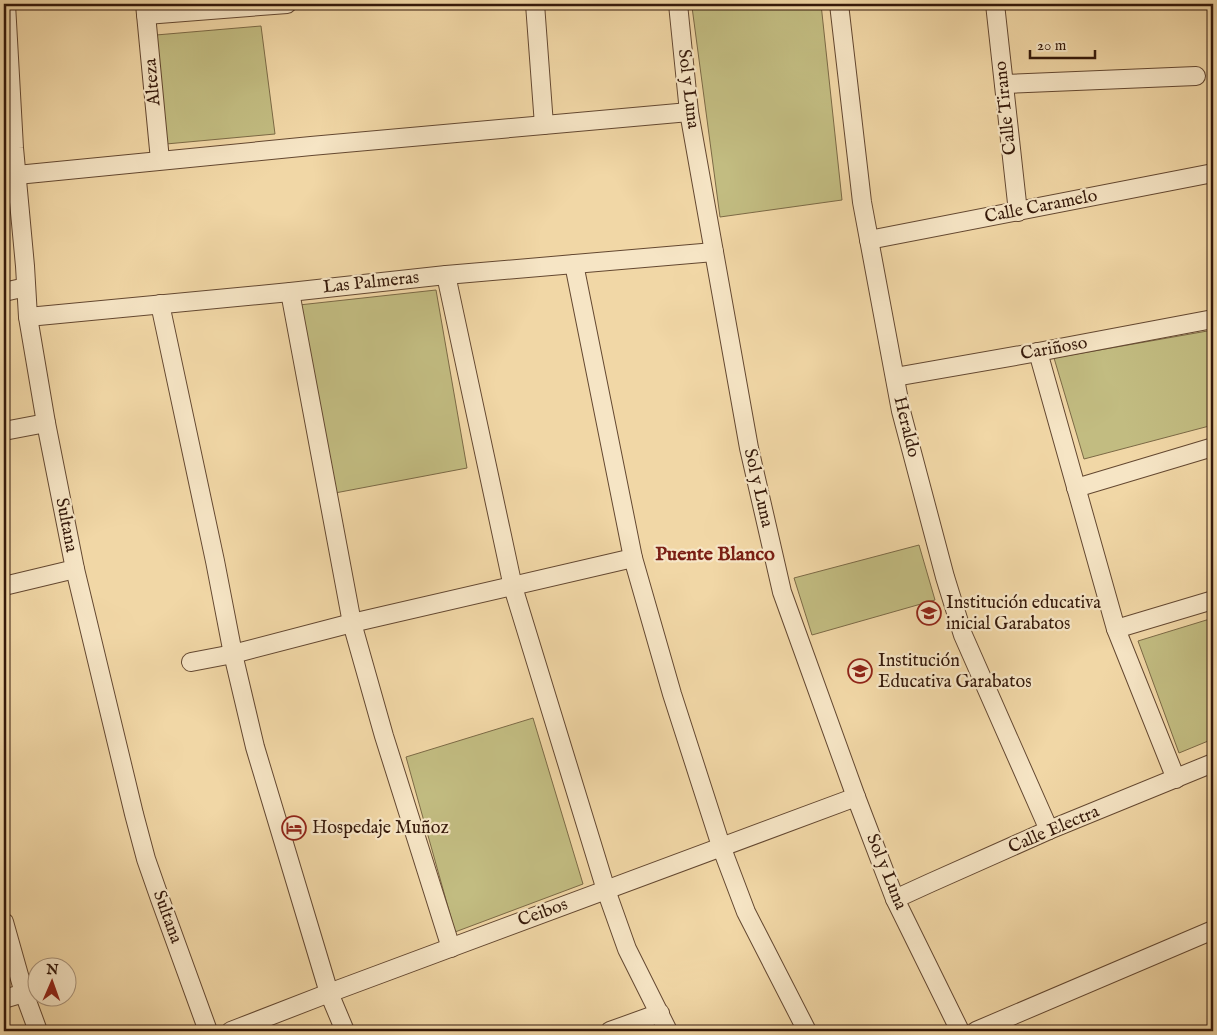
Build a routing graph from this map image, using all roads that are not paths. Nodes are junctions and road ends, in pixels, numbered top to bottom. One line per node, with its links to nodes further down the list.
1 (288, 4): 6 (street)
2 (535, 4): 11 (street)
3 (678, 4): 10 (street, Sol y Luna)
4 (839, 4): 17 (street, Heraldo)
5 (995, 4): 9 (street, Calle Tirano)
6 (146, 9): 13 (street, Alteza)
7 (5, 11): 12 (street, Sultana)
8 (1196, 76): 9 (street)
9 (1004, 84): 16 (street, Calle Tirano)
10 (689, 112): 11 (street); 18 (street, Sol y Luna)
11 (544, 125): 13 (street)
12 (9, 149): 15 (street, Sultana)
13 (160, 160): 15 (street)
14 (1213, 173): 16 (street, Calle Caramelo)
15 (17, 175): 21 (street, Sultana)
16 (1018, 212): 17 (street, Calle Caramelo)
17 (869, 240): 28 (street, Heraldo)
18 (714, 252): 19 (street, Las Palmeras); 44 (street, Sol y Luna)
19 (574, 264): 20 (street, Las Palmeras); 33 (street)
20 (446, 275): 23 (street, Las Palmeras); 36 (street)
21 (26, 288): 22 (street); 25 (street, Sultana)
22 (4, 292)
23 (290, 292): 24 (street, Las Palmeras); 38 (street)
24 (160, 304): 25 (street, Las Palmeras); 40 (street)
25 (28, 317): 29 (street, Sultana)
26 (1213, 319): 27 (street, Cariñoso)
27 (1038, 352): 28 (street, Cariñoso); 32 (street)
28 (895, 376): 45 (street, Heraldo)
29 (46, 423): 30 (street); 34 (street, Sultana)
30 (4, 431)
31 (1213, 447): 32 (street)
32 (1076, 488): 39 (street)
33 (633, 558): 36 (street); 46 (street)
34 (75, 569): 35 (street); 57 (street, Sultana)
35 (4, 586)
36 (513, 587): 38 (street); 47 (street)
37 (1213, 600): 39 (street)
38 (352, 623): 40 (street); 51 (street)
39 (1116, 629): 43 (street)
40 (233, 654): 41 (street); 53 (street)
41 (191, 662)
42 (1213, 763): 43 (street, Calle Electra)
43 (1176, 779): 45 (street, Calle Electra)
44 (856, 797): 46 (street, Ceibos); 48 (street, Sol y Luna)
45 (1049, 830): 48 (street, Calle Electra)
46 (721, 846): 47 (street, Ceibos); 62 (street)
47 (606, 890): 51 (street, Ceibos); 55 (street)
48 (895, 899): 63 (street, Sol y Luna)
49 (4, 922): 52 (street)
50 (1213, 930): 64 (street)
51 (451, 948): 53 (street, Ceibos)
52 (24, 993): 54 (street); 56 (street)
53 (329, 993): 58 (street, Ceibos); 59 (street)
54 (4, 999)
55 (660, 1013): 60 (street); 61 (street)
56 (38, 1031)
57 (208, 1031)
58 (231, 1031)
59 (344, 1031)
60 (610, 1031)
61 (668, 1031)
62 (807, 1031)
63 (960, 1031)
64 (976, 1031)

